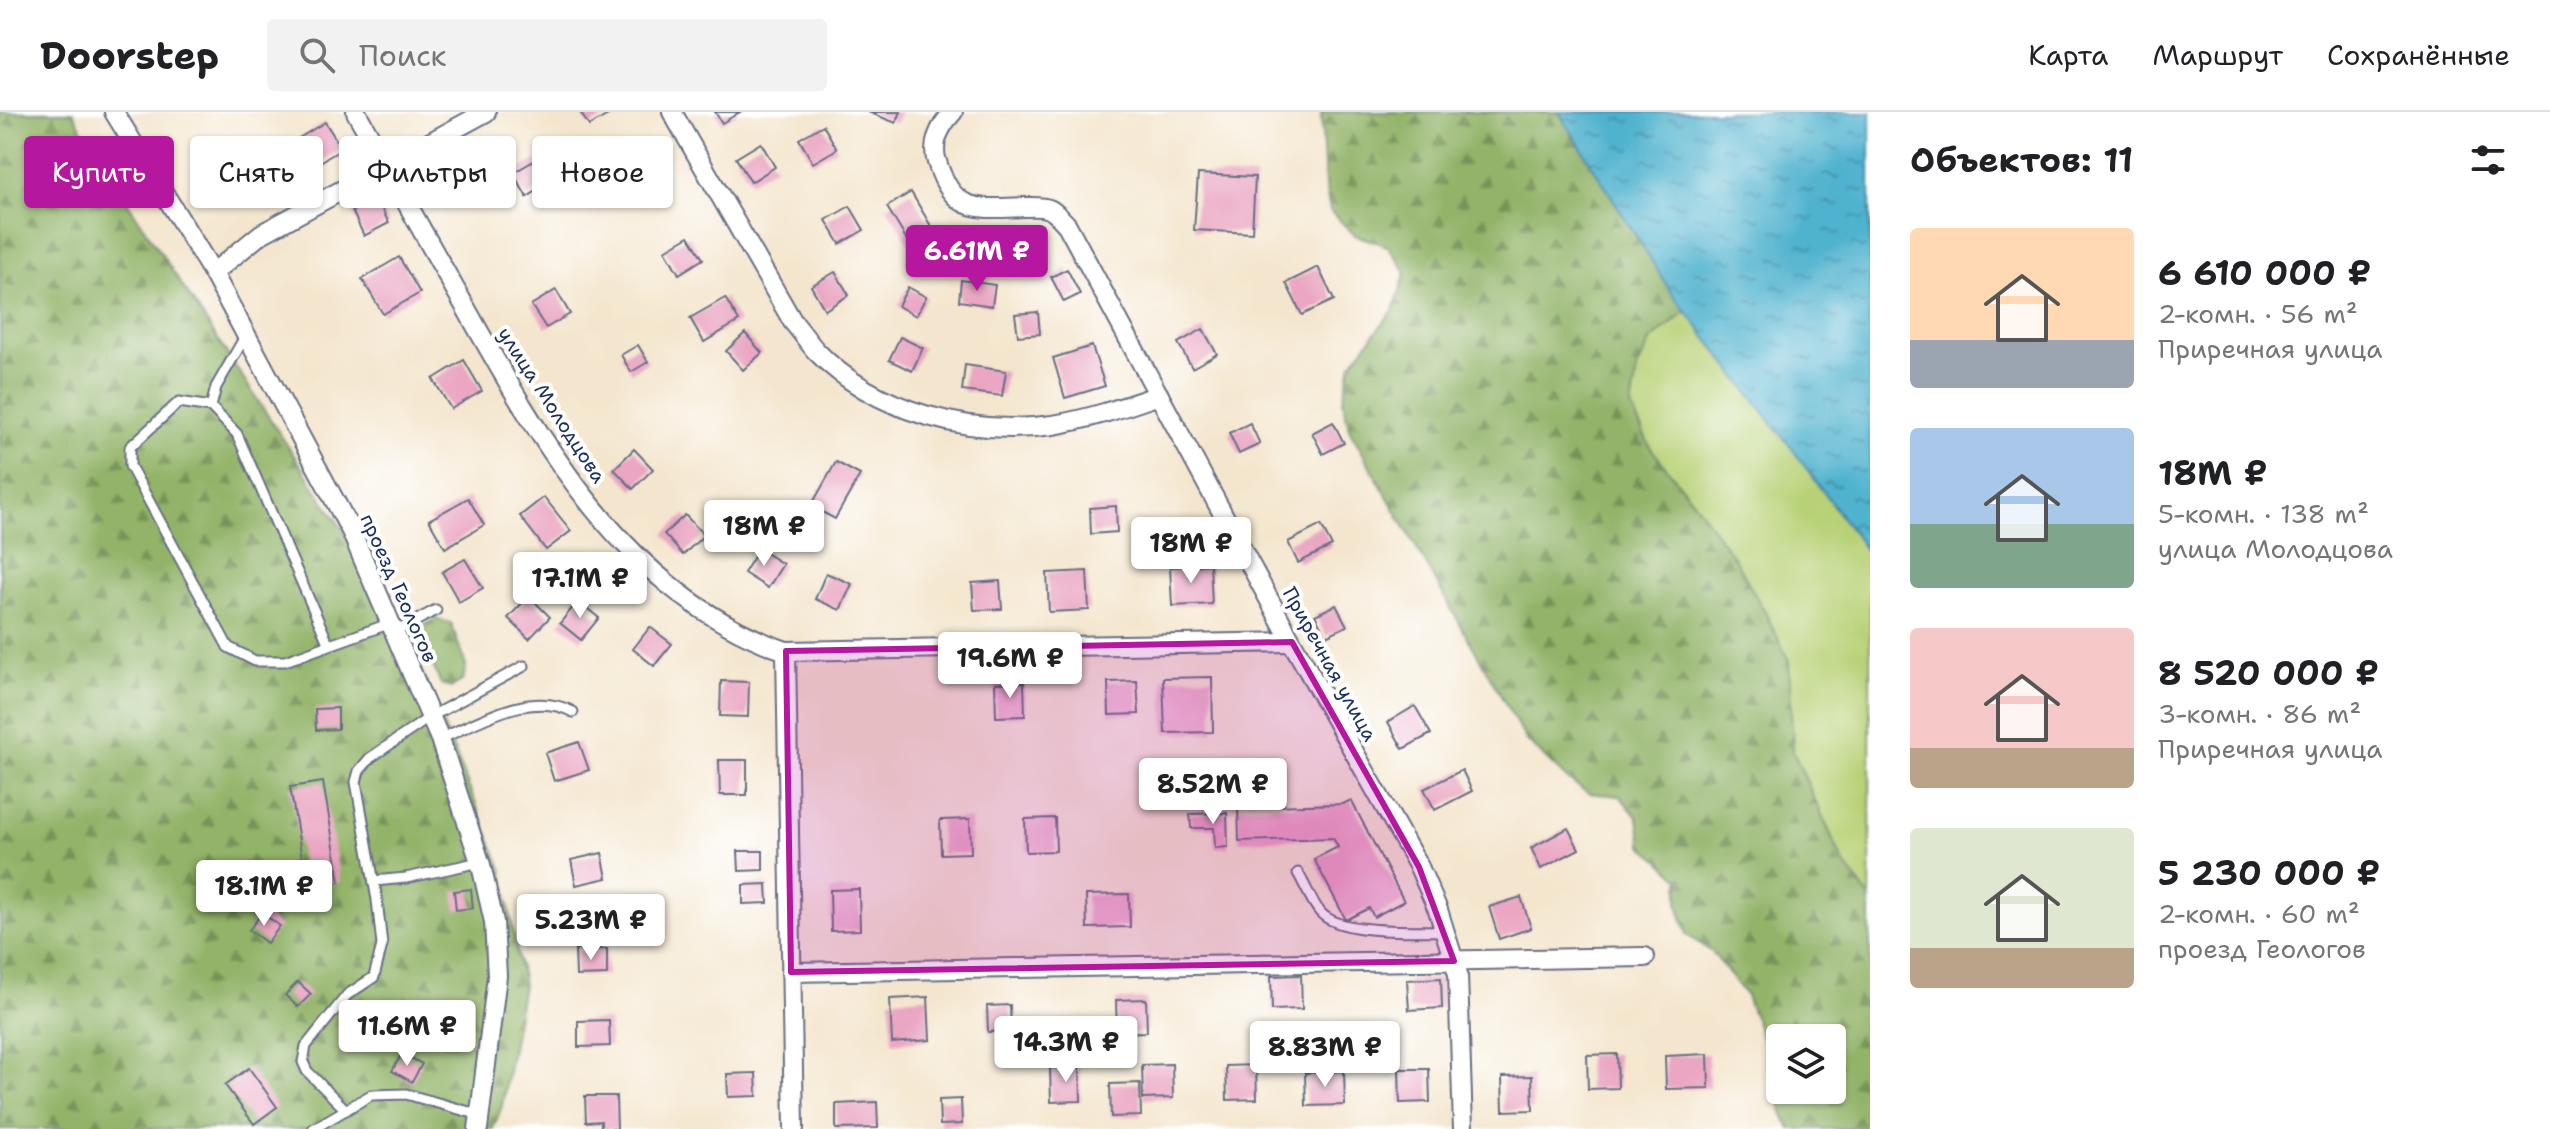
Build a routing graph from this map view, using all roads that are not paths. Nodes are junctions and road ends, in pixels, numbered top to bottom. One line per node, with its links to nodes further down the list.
1 (114, 112): 10 (street, проезд Геологов)
2 (356, 112): 6 (street, улица Молодцова)
3 (486, 112): 7 (street)
4 (672, 112): 12 (street)
5 (953, 112): 12 (street, Приречная улица)
6 (369, 136)
7 (442, 136)
8 (339, 192): 10 (street)
9 (409, 208): 18 (street, улица Молодцова)
10 (213, 273): 11 (street, проезд Геологов)
11 (246, 335): 13 (lane); 15 (street, проезд Геологов)
12 (1159, 395): 16 (street, Приречная улица)
13 (211, 407): 17 (lane); 17 (lane)
14 (436, 610): 15 (lane)
15 (393, 628): 17 (lane); 21 (street, проезд Геологов)
16 (1292, 642): 18 (street); 26 (street, Приречная улица)
17 (329, 645)
18 (786, 651): 29 (street)
19 (524, 666): 21 (lane)
20 (573, 712): 22 (lane)
21 (430, 717): 22 (street, проезд Геологов); 25 (lane)
22 (440, 739): 23 (street, проезд Геологов)
23 (480, 862): 25 (lane); 31 (street, проезд Геологов)
24 (1298, 873): 26 (lane)
25 (374, 881): 30 (lane)
26 (1444, 931): 28 (street, Приречная улица)
27 (1645, 957): 28 (street)
28 (1454, 961): 29 (street); 34 (street, Приречная улица)
29 (791, 972): 33 (street)
30 (346, 1110): 31 (lane); 32 (lane)
31 (479, 1122)
32 (313, 1129)
33 (794, 1129)
34 (1463, 1129)

